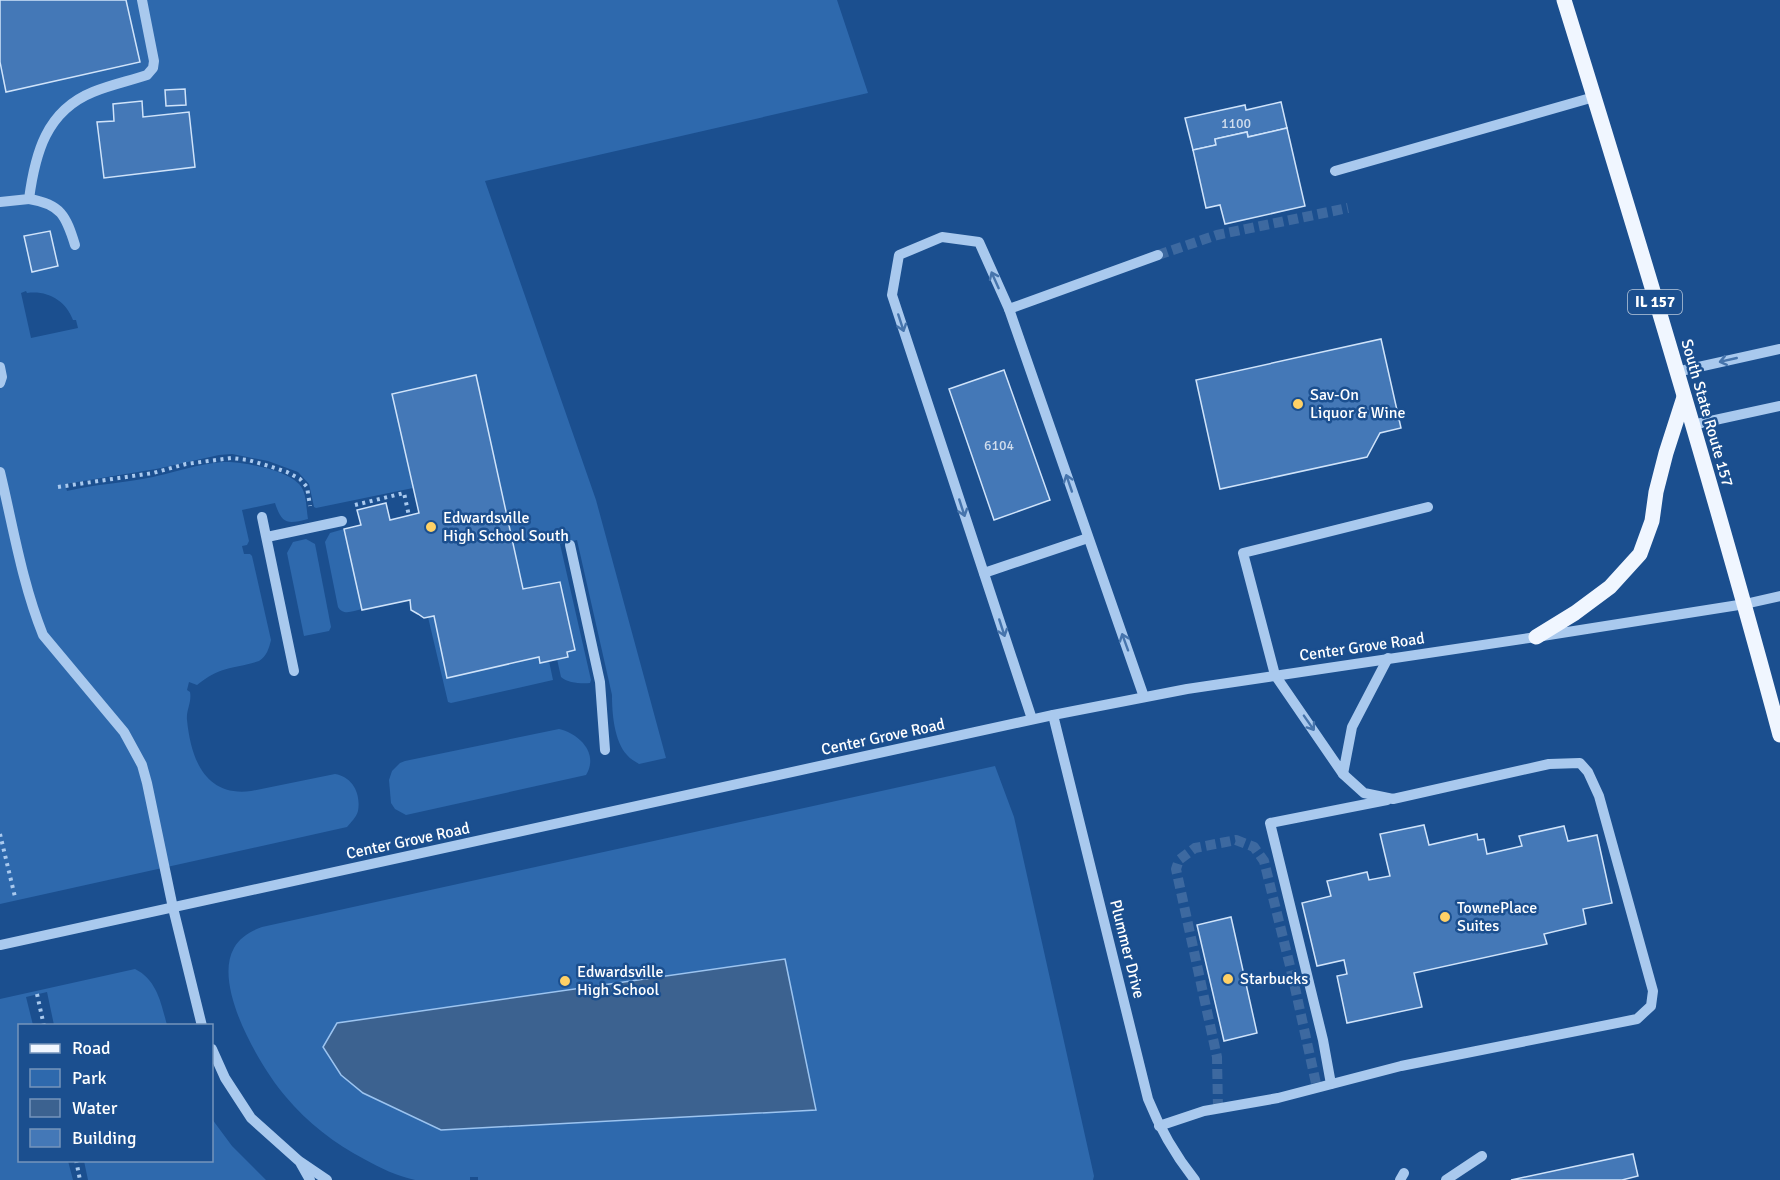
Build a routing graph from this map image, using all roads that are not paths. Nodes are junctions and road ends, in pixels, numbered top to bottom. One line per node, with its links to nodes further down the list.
1 (142, 0): 5 (street)
2 (1564, 0): 3 (main road, South State Route 157 / IL 157)
3 (1594, 97): 4 (street); 12 (main road, South State Route 157 / IL 157)
4 (1335, 171)
5 (29, 199): 6 (street); 7 (street)
6 (0, 202)
7 (75, 245)
8 (1158, 255): 9 (street)
9 (1009, 309): 22 (street, one-way to 9); 24 (street, one-way to 24)
10 (1780, 349): 12 (street, one-way to 12)
11 (0, 367): 13 (street)
12 (1676, 372): 14 (main road, South State Route 157 / IL 157)
13 (0, 383)
14 (1684, 397): 16 (main road, South State Route 157 / IL 157); 27 (main road)
15 (1780, 406): 16 (street)
16 (1692, 424): 26 (main road, South State Route 157 / IL 157)
17 (0, 472): 38 (street)
18 (1428, 507): 30 (street)
19 (262, 517): 21 (street)
20 (342, 521): 21 (street)
21 (267, 537): 29 (street)
22 (1088, 538): 24 (street); 31 (street, one-way to 22)
23 (570, 545): 35 (street)
24 (984, 573): 33 (street, one-way to 33)
25 (1780, 596): 26 (street, Center Grove Road)
26 (1745, 604): 27 (street, Center Grove Road); 34 (main road, South State Route 157 / IL 157)
27 (1536, 637): 28 (street, Center Grove Road)
28 (1388, 658): 30 (street, Center Grove Road); 36 (street)
29 (294, 670)
30 (1275, 675): 31 (street, Center Grove Road); 36 (street, one-way to 36)
31 (1144, 697): 32 (street, Center Grove Road)
32 (1053, 715): 33 (street, Center Grove Road); 43 (street, Plummer Drive)
33 (1032, 719): 38 (street, Center Grove Road)
34 (1780, 735)
35 (605, 750)
36 (1343, 774): 37 (street)
37 (1393, 799): 42 (street); 42 (street)
38 (173, 908): 39 (street, Center Grove Road); 40 (street)
39 (0, 945)
40 (202, 1024)
41 (213, 1051): 45 (street)
42 (1331, 1084): 43 (street)
43 (1159, 1126): 48 (street, Plummer Drive)
44 (1482, 1156): 49 (street)
45 (299, 1161): 46 (street); 47 (street)
46 (310, 1180)
47 (327, 1180)
48 (1195, 1180)
49 (1446, 1180)

